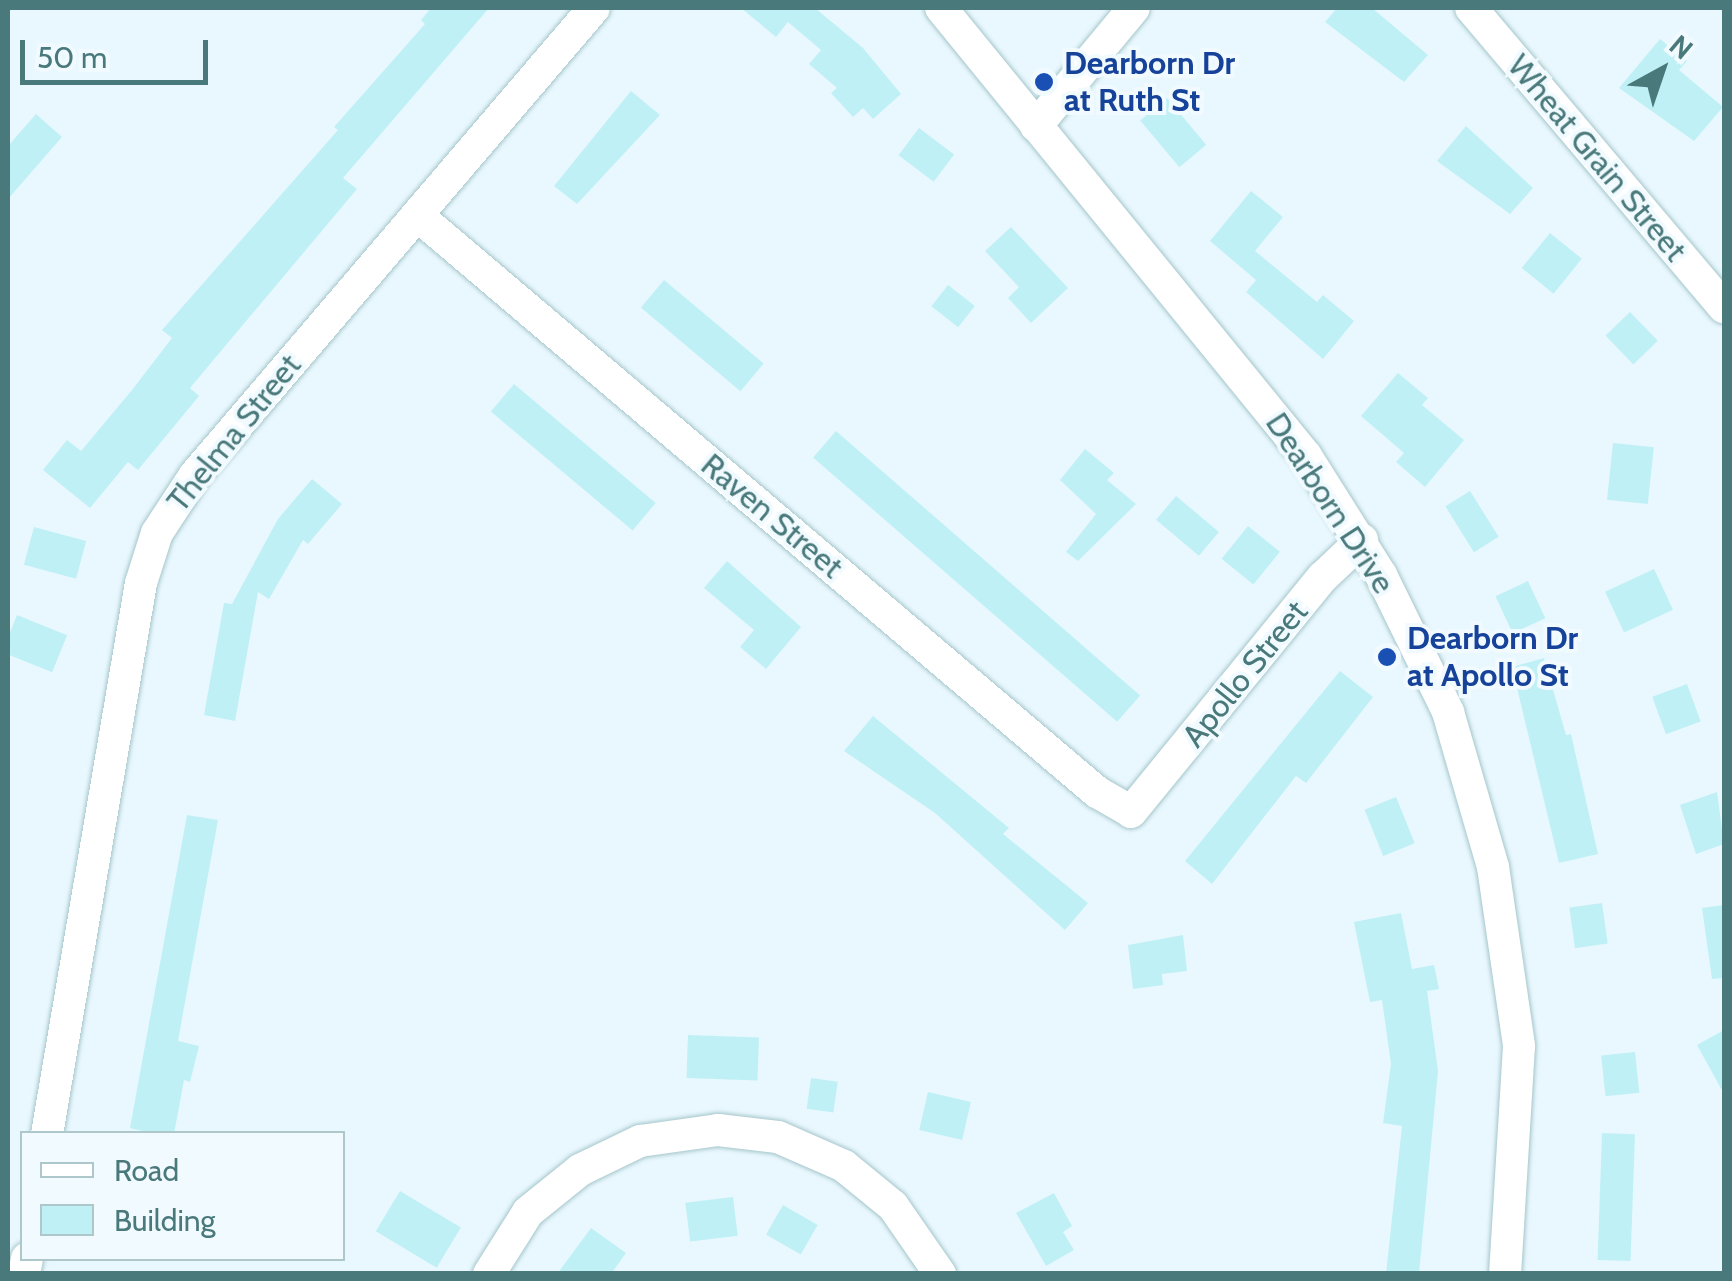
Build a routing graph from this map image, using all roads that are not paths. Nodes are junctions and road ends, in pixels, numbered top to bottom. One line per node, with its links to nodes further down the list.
1 (594, 8): 6 (street, Thelma Street)
2 (940, 8): 5 (street, Dearborn Drive)
3 (1134, 8): 5 (street)
4 (1471, 8): 7 (street, Wheat Grain Street)
5 (1036, 126): 8 (street, Dearborn Drive)
6 (417, 215): 9 (street, Raven Street); 10 (street, Thelma Street)
7 (1724, 307)
8 (1362, 540): 9 (street, Apollo Street); 13 (street, Dearborn Drive)
9 (1131, 812)
10 (48, 1131)
11 (489, 1274): 12 (street)
12 (940, 1274)
13 (1504, 1274)

